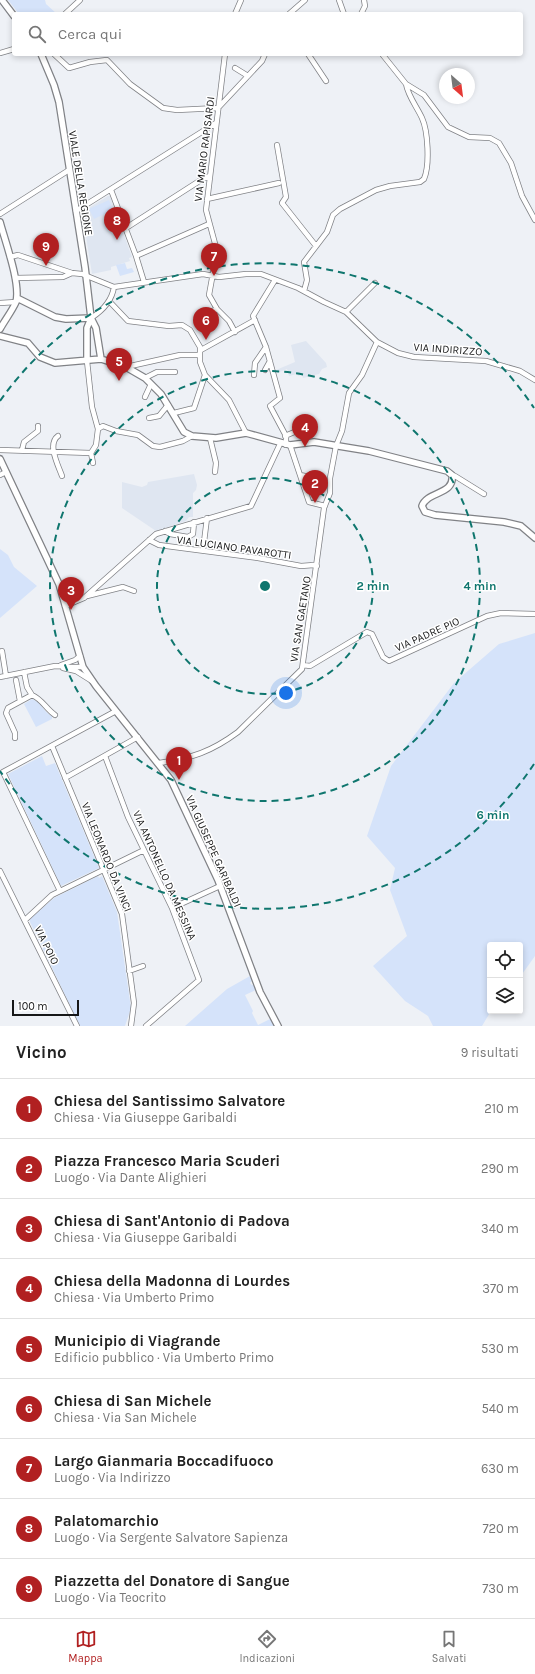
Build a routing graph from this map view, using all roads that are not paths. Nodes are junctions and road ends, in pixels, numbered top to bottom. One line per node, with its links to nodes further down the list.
1 (2, 0): 12 (main road)
2 (80, 0): 7 (street)
3 (241, 0): 8 (street)
4 (306, 0): 9 (street)
5 (339, 0): 10 (street)
6 (364, 0): 11 (street)
7 (67, 12)
8 (236, 12)
9 (291, 12)
10 (343, 12)
11 (363, 12)
12 (12, 13)
13 (12, 50): 14 (street)
14 (0, 52)
15 (43, 56): 28 (main road, VIALE DELLA REGIONE)
16 (56, 56): 25 (street)
17 (225, 56): 25 (street, VIA MARIO RAPISARDI)
18 (264, 56): 22 (street)
19 (309, 56): 23 (street)
20 (384, 56): 24 (street)
21 (235, 68): 22 (street)
22 (248, 76): 25 (street)
23 (326, 81)
24 (406, 84): 35 (street); 39 (street)
25 (218, 108): 26 (street, VIA MARIO RAPISARDI)
26 (216, 123): 29 (street, VIA MARIO RAPISARDI); 31 (street)
27 (277, 145): 39 (street)
28 (69, 170): 33 (main road, VIALE DELLA REGIONE); 34 (street)
29 (210, 176): 32 (street, VIA MARIO RAPISARDI); 38 (street)
30 (279, 183): 32 (street)
31 (110, 190): 33 (street); 38 (street)
32 (207, 199): 37 (street, VIA MARIO RAPISARDI)
33 (76, 211): 43 (main road, VIALE DELLA REGIONE)
34 (0, 214)
35 (535, 220)
36 (0, 222): 41 (main road)
37 (209, 224): 40 (street); 44 (street, VIA MARIO RAPISARDI)
38 (126, 228): 40 (street)
39 (316, 246): 50 (street)
40 (136, 256): 47 (street)
41 (10, 257): 42 (street); 45 (main road)
42 (72, 273): 43 (street); 45 (street)
43 (86, 276): 49 (street); 57 (main road, VIALE DELLA REGIONE)
44 (213, 277): 46 (street, VIA INDIRIZZO); 47 (street, VIA INDIRIZZO); 54 (street, VIA MARIO RAPISARDI)
45 (15, 278): 51 (main road)
46 (275, 280): 50 (street, VIA INDIRIZZO); 58 (street)
47 (144, 282): 49 (street, VIA INDIRIZZO)
48 (375, 284): 55 (street)
49 (114, 287): 52 (street)
50 (304, 291): 55 (street, VIA INDIRIZZO)
51 (16, 300): 53 (street); 57 (main road); 59 (main road)
52 (109, 301): 57 (street); 64 (street)
53 (0, 303)
54 (217, 310): 56 (street); 60 (street)
55 (346, 312): 62 (street, VIA INDIRIZZO)
56 (208, 313)
57 (91, 318): 65 (main road); 66 (main road)
58 (255, 320): 60 (street); 63 (street)
59 (0, 329)
60 (235, 332): 64 (street)
61 (0, 336): 66 (main road)
62 (377, 342): 74 (street, VIA INDIRIZZO); 90 (street, VIA SAN GAETANO)
63 (266, 347): 67 (street); 72 (street)
64 (200, 352): 68 (street); 71 (street)
65 (101, 359): 66 (main road); 68 (main road)
66 (86, 361): 82 (street)
67 (270, 361): 69 (street); 86 (street)
68 (126, 367): 73 (main road)
69 (265, 370)
70 (175, 372): 73 (street)
71 (205, 375): 78 (street); 83 (street)
72 (254, 375)
73 (145, 378): 75 (main road)
74 (535, 380)
75 (151, 384): 76 (street); 77 (main road)
76 (145, 397)
77 (168, 405): 78 (main road); 79 (street)
78 (174, 413): 85 (main road)
79 (149, 418)
80 (306, 420): 86 (street)
81 (38, 426): 92 (street)
82 (98, 429): 85 (street); 94 (street)
83 (246, 432): 87 (main road); 88 (main road)
84 (58, 436): 93 (street)
85 (192, 436): 87 (main road)
86 (285, 436): 89 (street)
87 (210, 438): 98 (street)
88 (278, 443): 89 (main road); 106 (street)
89 (289, 445): 90 (main road); 101 (street)
90 (336, 446): 103 (main road); 105 (street, VIA SAN GAETANO)
91 (0, 450): 92 (street)
92 (22, 450): 93 (street)
93 (53, 452): 94 (street); 102 (street)
94 (91, 453): 96 (street)
95 (0, 459): 97 (main road, VIA GIUSEPPE GARIBALDI)
96 (93, 463)
97 (6, 472): 100 (street); 115 (main road, VIA GIUSEPPE GARIBALDI)
98 (215, 472)
99 (311, 474): 101 (street)
100 (0, 475)
101 (300, 475): 105 (street)
102 (62, 476)
103 (452, 476): 104 (street); 109 (main road)
104 (484, 494)
105 (325, 506): 112 (street, VIA SAN GAETANO)
106 (207, 518): 107 (street); 111 (street)
107 (194, 522): 108 (street); 108 (street)
108 (165, 531): 110 (street)
109 (535, 536)
110 (149, 540): 111 (street, VIA LUCIANO PAVAROTTI); 114 (street)
111 (203, 550): 112 (street, VIA LUCIANO PAVAROTTI)
112 (317, 566): 119 (street, VIA SAN GAETANO)
113 (134, 591): 114 (street)
114 (84, 598): 115 (street)
115 (65, 606): 118 (main road, VIA GIUSEPPE GARIBALDI)
116 (535, 614): 119 (street, VIA PADRE PIO)
117 (2, 651): 123 (street)
118 (80, 656): 120 (street); 121 (main road, VIA GIUSEPPE GARIBALDI)
119 (303, 665): 135 (street, VIA SAN GAETANO)
120 (55, 666): 121 (street); 122 (street); 126 (street)
121 (83, 667): 126 (main road, VIA GIUSEPPE GARIBALDI)
122 (24, 672): 123 (street); 127 (street)
123 (6, 676): 124 (street)
124 (0, 677)
125 (16, 680): 128 (street)
126 (92, 682): 129 (main road, VIA GIUSEPPE GARIBALDI)
127 (32, 695): 128 (street); 130 (street)
128 (20, 701): 131 (street)
129 (116, 711): 132 (main road, VIA GIUSEPPE GARIBALDI); 133 (street)
130 (55, 715)
131 (15, 738)
132 (138, 738): 134 (street); 135 (main road, VIA GIUSEPPE GARIBALDI)
133 (52, 746): 136 (street, VIA LEONARDO DA VINCI); 141 (street)
134 (106, 756): 136 (street); 137 (street, VIA ANTONELLO DA MESSINA)
135 (159, 763): 140 (main road, VIA GIUSEPPE GARIBALDI)
136 (65, 778): 138 (street, VIA LEONARDO DA VINCI)
137 (144, 850): 138 (street); 142 (street, VIA ANTONELLO DA MESSINA)
138 (103, 869): 141 (street); 145 (street, VIA LEONARDO DA VINCI)
139 (0, 871): 143 (street, VIA POIO)
140 (220, 886): 142 (street); 149 (main road, VIA GIUSEPPE GARIBALDI)
141 (60, 891): 143 (street)
142 (172, 908): 148 (street, VIA ANTONELLO DA MESSINA)
143 (25, 920): 146 (street, VIA POIO)
144 (143, 966): 145 (street)
145 (129, 971): 147 (street, VIA LEONARDO DA VINCI)
146 (77, 1026)
147 (131, 1026)
148 (146, 1026)
149 (278, 1026)

